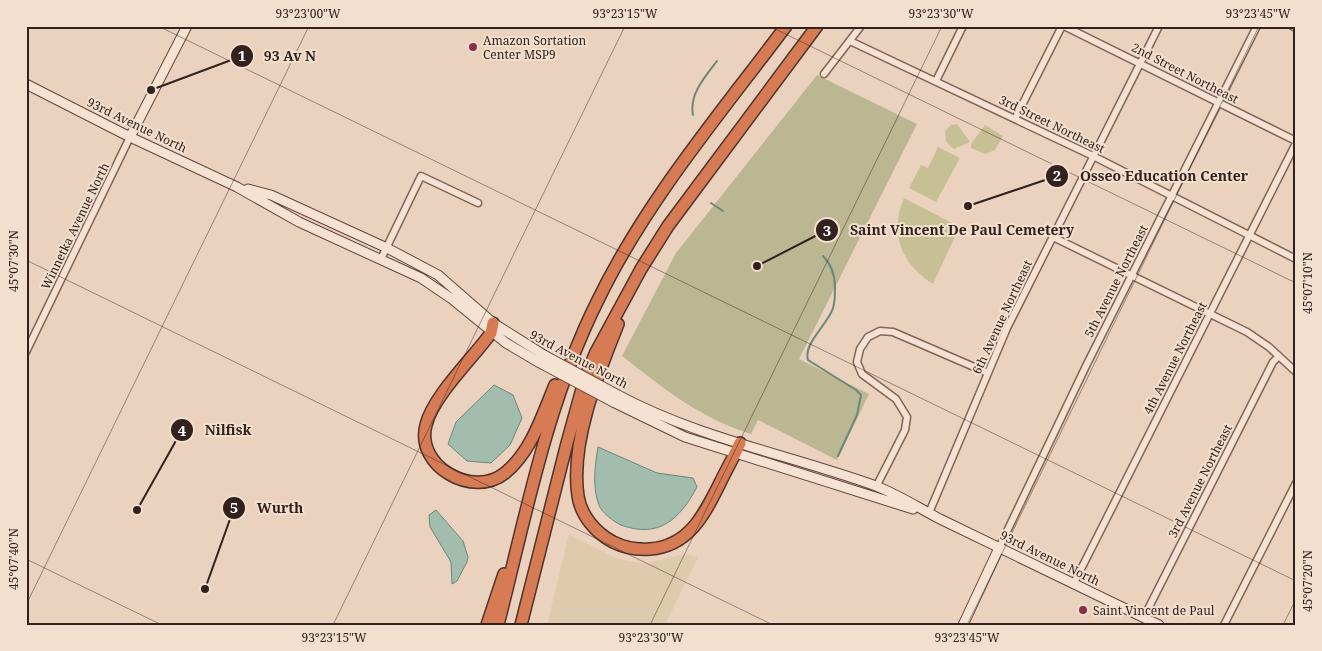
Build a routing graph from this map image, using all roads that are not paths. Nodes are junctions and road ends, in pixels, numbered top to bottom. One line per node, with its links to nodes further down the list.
1 (186, 26): 18 (street)
2 (786, 26): 33 (highway)
3 (817, 26): 29 (highway)
4 (861, 26): 11 (street)
5 (963, 26): 14 (street)
6 (1063, 26): 12 (street, 2nd Street Northeast); 17 (street)
7 (1159, 26): 12 (street, 6th Avenue Northeast)
8 (1257, 26): 16 (street, 5th Avenue Northeast)
9 (1292, 26): 10 (street)
10 (1296, 28)
11 (850, 40): 13 (street); 14 (street, 3rd Street Northeast)
12 (1141, 62): 16 (street, 2nd Street Northeast); 20 (street, 6th Avenue Northeast)
13 (824, 74)
14 (936, 81): 17 (street, 3rd Street Northeast)
15 (26, 84): 18 (street, 93rd Avenue North)
16 (1218, 102): 19 (street, 2nd Street Northeast); 22 (street, 5th Avenue Northeast)
17 (1015, 119): 20 (street, 3rd Street Northeast)
18 (130, 137): 21 (street, 93rd Avenue North); 34 (street, Winnetka Avenue North)
19 (1296, 142): 24 (street, 4th Avenue Northeast)
20 (1093, 156): 22 (street, 3rd Street Northeast); 25 (street, 6th Avenue Northeast)
21 (237, 187): 26 (street, 93rd Avenue North); 27 (street, 93rd Avenue North)
22 (1171, 196): 24 (street, 3rd Street Northeast); 30 (street, 5th Avenue Northeast)
23 (478, 203): 26 (street)
24 (1249, 235): 28 (street, 3rd Street Northeast); 31 (street, 4th Avenue Northeast)
25 (1053, 237): 30 (street); 37 (street, 6th Avenue Northeast)
26 (387, 248): 27 (street); 32 (street, 93rd Avenue North)
27 (382, 259): 32 (street, 93rd Avenue North)
28 (1296, 259)
29 (641, 269): 38 (highway); 44 (highway)
30 (1131, 275): 31 (street); 43 (street, 5th Avenue Northeast)
31 (1209, 313): 35 (street); 45 (street, 4th Avenue Northeast)
32 (492, 328): 33 (highway); 38 (street, 93rd Avenue North, bridge)
33 (577, 344): 41 (highway)
34 (26, 352)
35 (1278, 356): 36 (street); 46 (street, 3rd Avenue Northeast)
36 (1296, 372)
37 (988, 373): 40 (street); 42 (street, 6th Avenue Northeast)
38 (738, 448): 40 (street, 93rd Avenue North); 42 (street, 93rd Avenue North)
39 (1296, 483): 53 (street)
40 (876, 487): 42 (street, 93rd Avenue North)
41 (528, 504): 47 (highway); 48 (highway)
42 (929, 513): 43 (street, 93rd Avenue North)
43 (999, 548): 45 (street, 93rd Avenue North); 51 (street)
44 (539, 553): 49 (highway); 50 (highway)
45 (1074, 583): 46 (street, 93rd Avenue North)
46 (1144, 617): 52 (street, 93rd Avenue North)
47 (487, 625)
48 (498, 625)
49 (521, 625)
50 (526, 625)
51 (963, 625)
52 (1159, 625)
53 (1224, 625)

